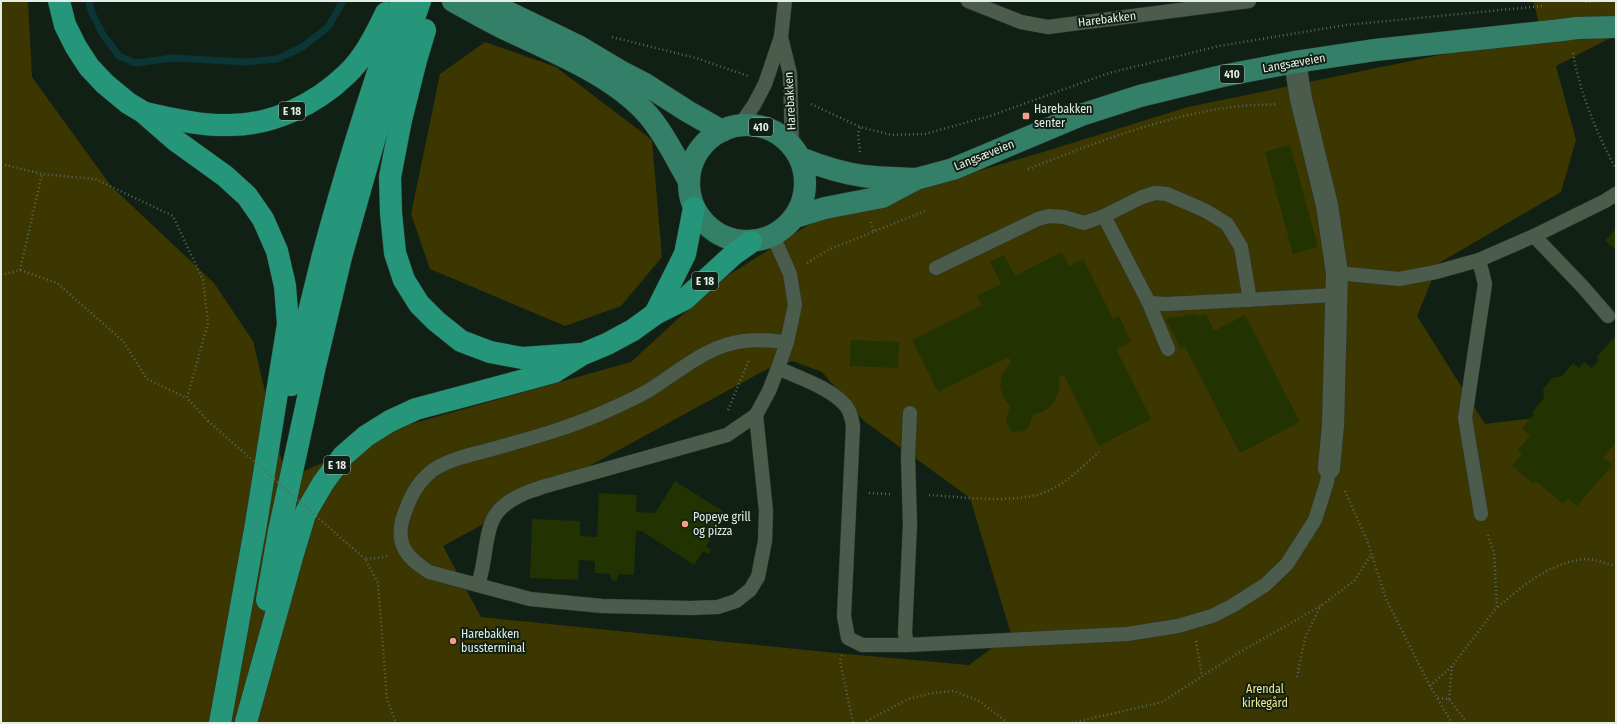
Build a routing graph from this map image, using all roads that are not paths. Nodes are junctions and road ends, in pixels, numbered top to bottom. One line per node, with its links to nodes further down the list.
1 (59, 1): 15 (highway, E 18)
2 (392, 1): 15 (highway, E 18)
3 (402, 1): 43 (highway, E 18)
4 (420, 1): 46 (highway, E 18)
5 (434, 1): 37 (highway, E 18)
6 (453, 1): 12 (main road, 410)
7 (485, 1): 12 (main road, 410)
8 (785, 1): 13 (lane)
9 (968, 1): 10 (lane, Harebakken)
10 (1249, 1)
11 (1616, 27): 14 (main road, Langsæveien / 410)
12 (541, 37): 16 (main road, 410); 19 (main road, 410)
13 (781, 37): 16 (lane, Harebakken); 17 (lane, Harebakken)
14 (1295, 62): 18 (main road, Langsæveien / 410); 29 (street)
15 (142, 112): 43 (highway, E 18)
16 (730, 128): 17 (main road, 410); 19 (main road, 410)
17 (796, 152): 18 (main road, Langsæveien / 410); 23 (main road, 410)
18 (916, 179): 23 (main road, Langsæveien / 410)
19 (689, 181): 21 (main road, 410)
20 (1616, 194): 25 (lane)
21 (694, 208): 26 (main road, 410); 33 (highway, E 18)
22 (1104, 216): 28 (lane); 31 (lane); 32 (lane)
23 (795, 218): 24 (main road, 410)
24 (773, 236): 26 (main road, 410); 35 (lane)
25 (1534, 236): 27 (lane); 34 (lane)
26 (751, 242): 33 (highway, E 18)
27 (1479, 260): 29 (lane); 42 (lane)
28 (936, 268)
29 (1336, 273): 30 (street)
30 (1336, 296): 31 (lane); 41 (street)
31 (1250, 300): 32 (lane)
32 (1149, 303): 36 (lane)
33 (654, 314): 37 (highway, E 18)
34 (1608, 316)
35 (786, 342): 38 (lane); 44 (lane)
36 (1168, 349)
37 (583, 354): 46 (highway, E 18)
38 (780, 364): 40 (lane); 45 (lane)
39 (910, 413): 45 (lane)
40 (756, 416): 44 (lane); 44 (lane)
41 (1328, 468): 45 (lane)
42 (1482, 514)
43 (256, 524): 47 (highway, E 18)
44 (478, 585)
45 (907, 645)
46 (245, 722)
47 (220, 723)

